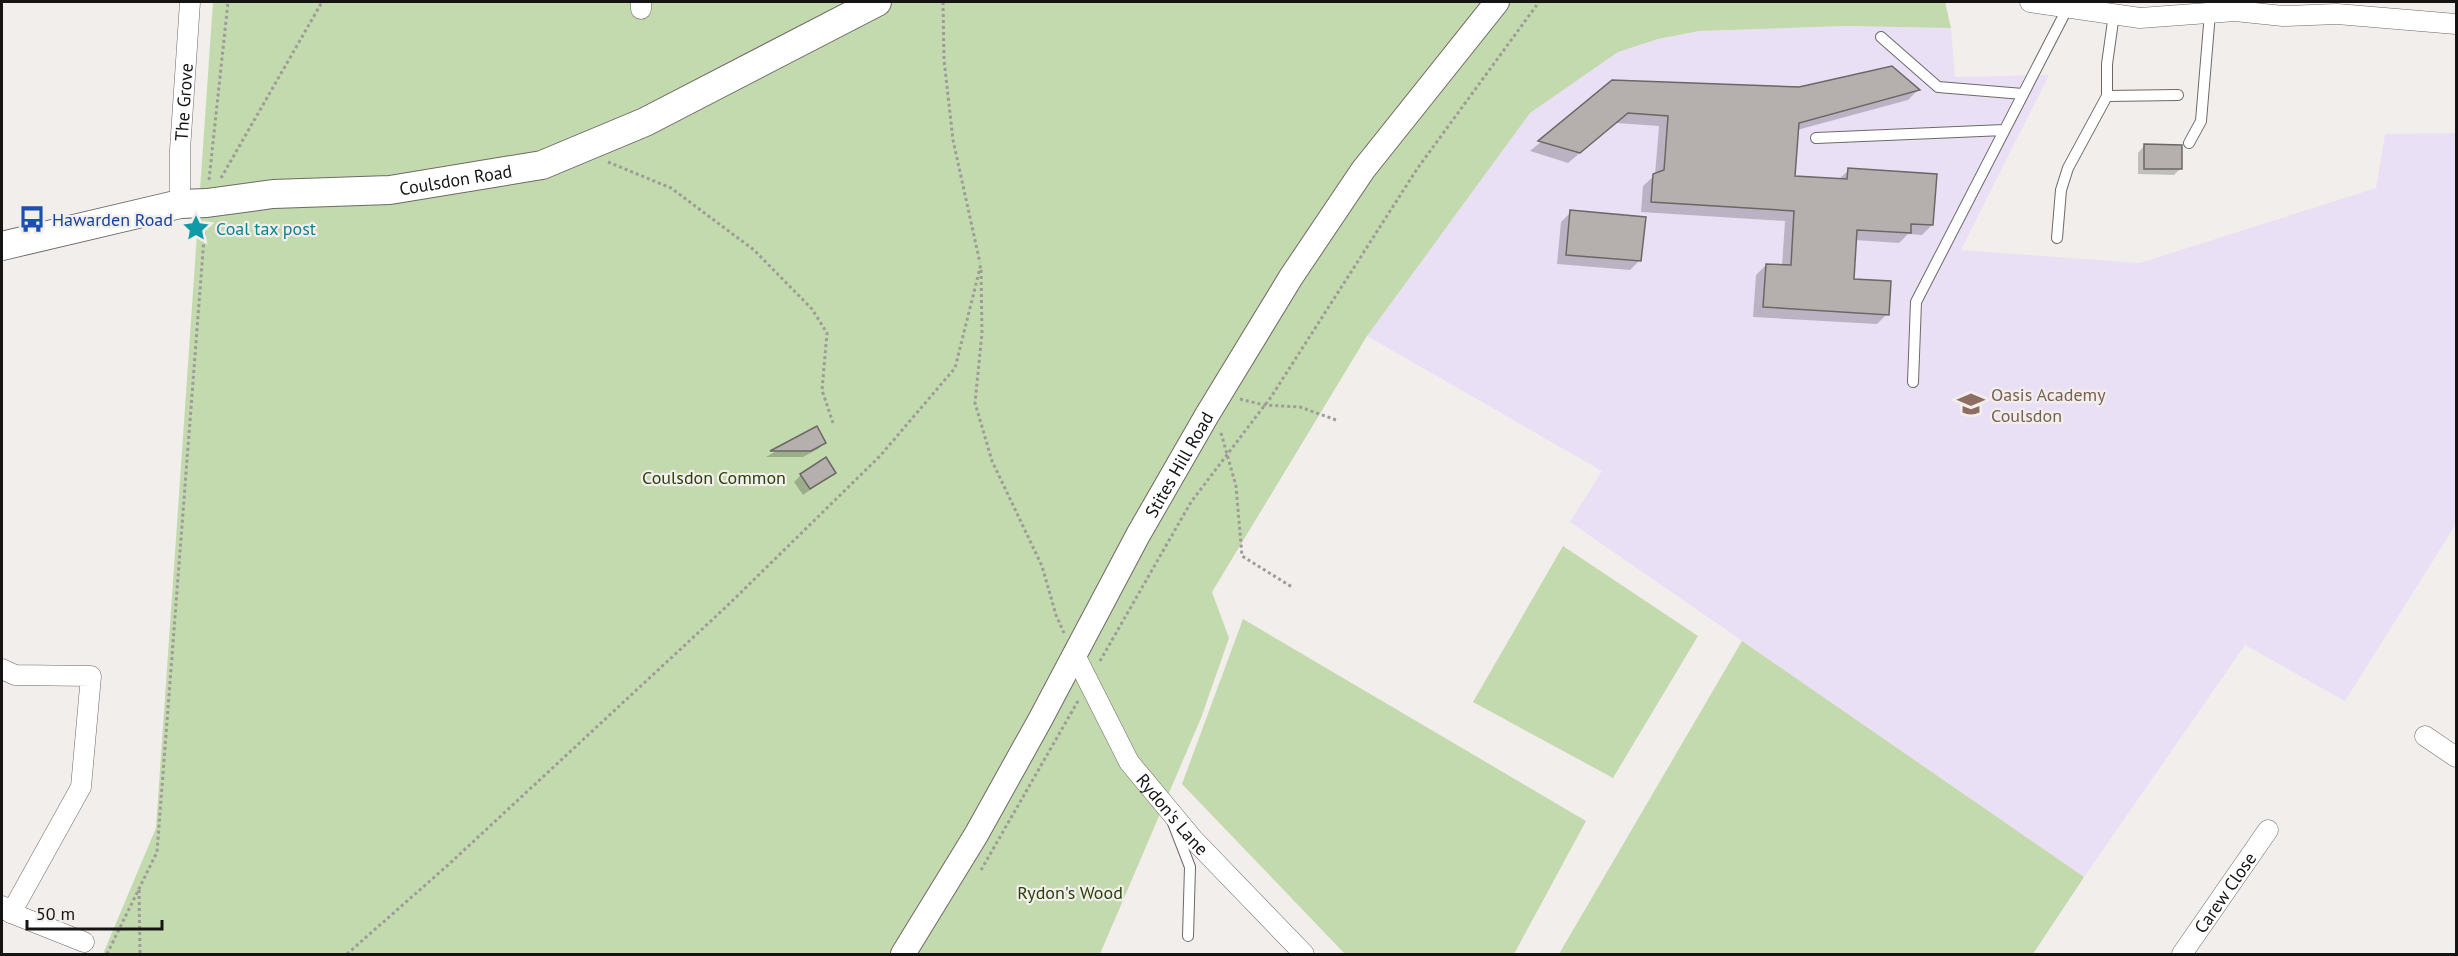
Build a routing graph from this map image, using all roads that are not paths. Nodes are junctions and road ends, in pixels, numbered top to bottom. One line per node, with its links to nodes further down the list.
1 (190, 2): 17 (street, The Grove)
2 (877, 2): 17 (main road, Coulsdon Road)
3 (1497, 2): 21 (street, Stites Hill Road)
4 (2030, 2): 6 (street)
5 (2236, 6): 7 (street); 9 (street)
6 (2067, 9): 8 (street); 11 (lane)
7 (2210, 13): 8 (street); 16 (lane)
8 (2114, 14): 13 (lane)
9 (2457, 24)
10 (1881, 37): 11 (lane)
11 (2023, 94): 14 (lane)
12 (2178, 95): 13 (lane)
13 (2107, 96): 18 (lane)
14 (2004, 130): 15 (lane); 20 (lane)
15 (1816, 138)
16 (2189, 143)
17 (193, 203): 19 (main road, Coulsdon Road)
18 (2056, 238)
19 (2, 246)
20 (1913, 382)
21 (1074, 653): 25 (street, Rydon's Lane); 30 (street, Stites Hill Road)
22 (2, 669): 27 (street)
23 (2425, 736): 24 (street)
24 (2457, 757)
25 (1168, 810): 28 (lane); 31 (street, Rydon's Lane)
26 (2268, 830): 32 (street, Carew Close)
27 (6, 909): 29 (street)
28 (1188, 936)
29 (84, 942)
30 (903, 954)
31 (1304, 954)
32 (2182, 954)

